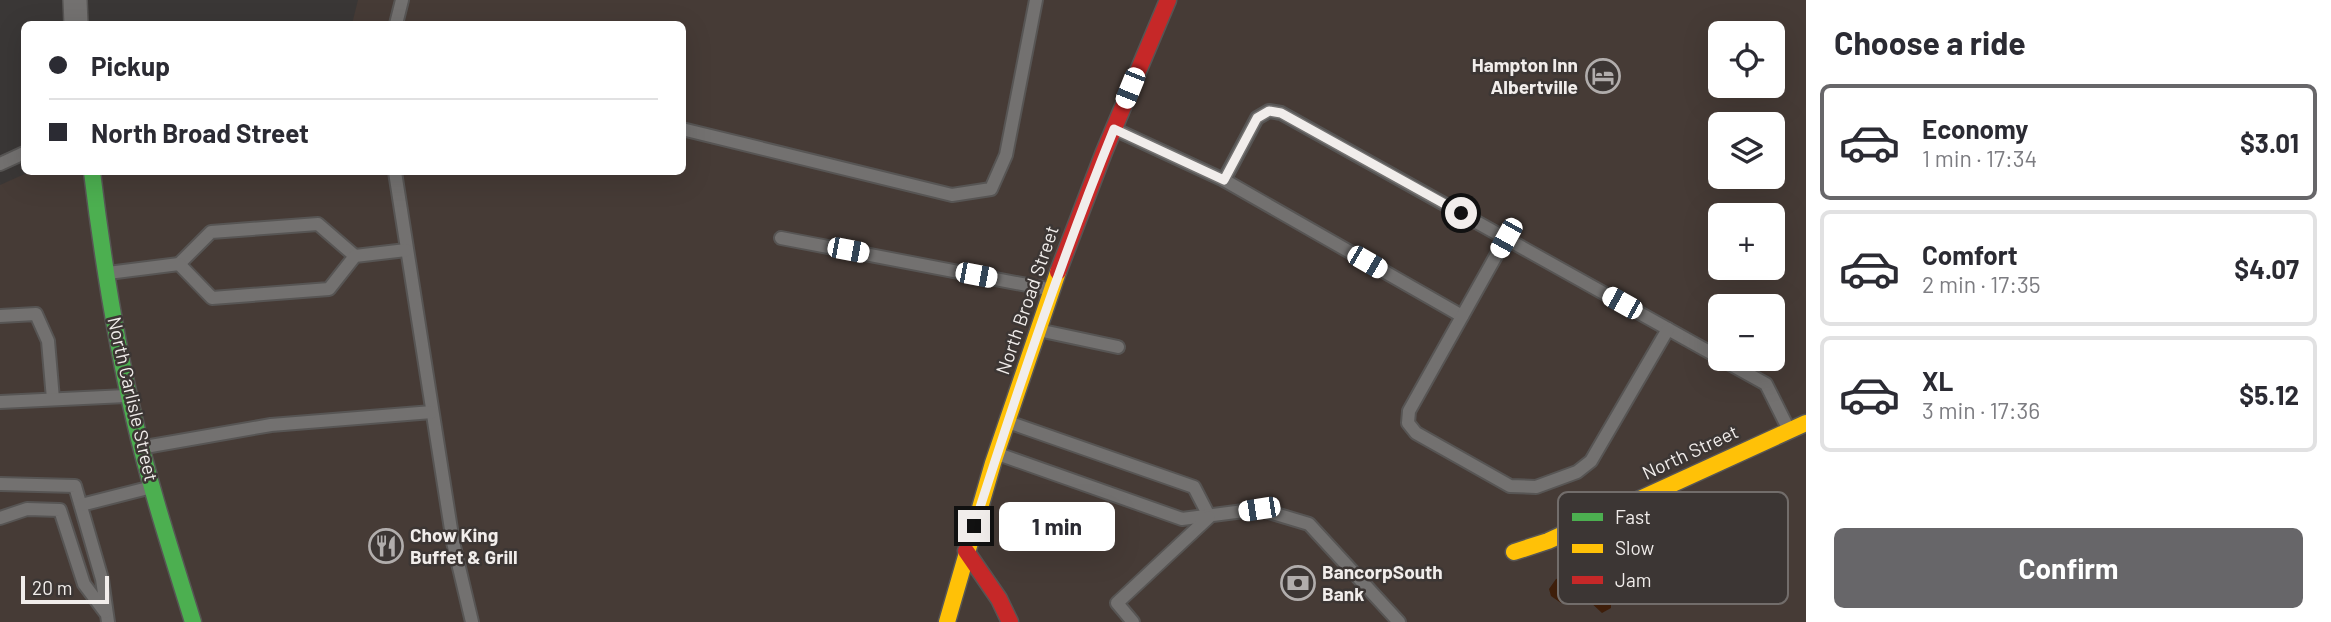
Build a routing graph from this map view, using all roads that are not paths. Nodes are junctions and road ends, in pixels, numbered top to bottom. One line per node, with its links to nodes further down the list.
1 (75, 0): 5 (street)
2 (402, 0): 6 (lane)
3 (1036, 0): 8 (lane)
4 (1168, 0): 7 (main road, North Broad Street)
5 (76, 21)
6 (397, 21)
7 (1114, 129): 13 (lane); 20 (main road, North Broad Street)
8 (686, 131)
9 (21, 154): 10 (lane)
10 (0, 164)
11 (92, 175): 19 (main road, North Carlisle Street)
12 (395, 175): 16 (lane)
13 (1224, 180): 15 (lane); 22 (lane)
14 (781, 238): 20 (lane)
15 (1506, 238): 22 (lane); 23 (lane)
16 (406, 250): 17 (lane); 31 (lane)
17 (355, 256): 18 (lane); 18 (lane)
18 (178, 264): 19 (lane)
19 (107, 273): 28 (main road, North Carlisle Street)
20 (1052, 290): 24 (main road, North Broad Street)
21 (0, 316): 29 (lane)
22 (1462, 316): 23 (lane)
23 (1668, 329): 26 (lane)
24 (1037, 330): 25 (lane); 32 (main road, North Broad Street)
25 (1118, 347)
26 (1708, 351)
27 (1744, 371): 34 (lane)
28 (130, 396): 29 (lane); 35 (main road, North Carlisle Street)
29 (53, 400): 30 (lane)
30 (0, 402)
31 (432, 412): 35 (lane); 48 (lane)
32 (1007, 421): 36 (main road, North Broad Street); 41 (lane)
33 (1806, 423): 34 (main road, North Street)
34 (1789, 430): 39 (main road, North Street)
35 (142, 448): 38 (main road, North Carlisle Street)
36 (997, 454): 41 (lane); 44 (main road, North Broad Street)
37 (0, 484): 40 (lane)
38 (152, 486): 40 (lane); 47 (main road, North Carlisle Street)
39 (1654, 492)
40 (81, 505): 46 (lane)
41 (1209, 516): 51 (lane); 52 (lane)
42 (0, 518): 46 (lane)
43 (1558, 536): 45 (main road, North Street)
44 (966, 551): 49 (main road, North Broad Street); 50 (main road)
45 (1514, 552)
46 (106, 617)
47 (193, 622)
48 (472, 622)
49 (947, 622)
50 (1010, 622)
51 (1133, 622)
52 (1399, 622)

